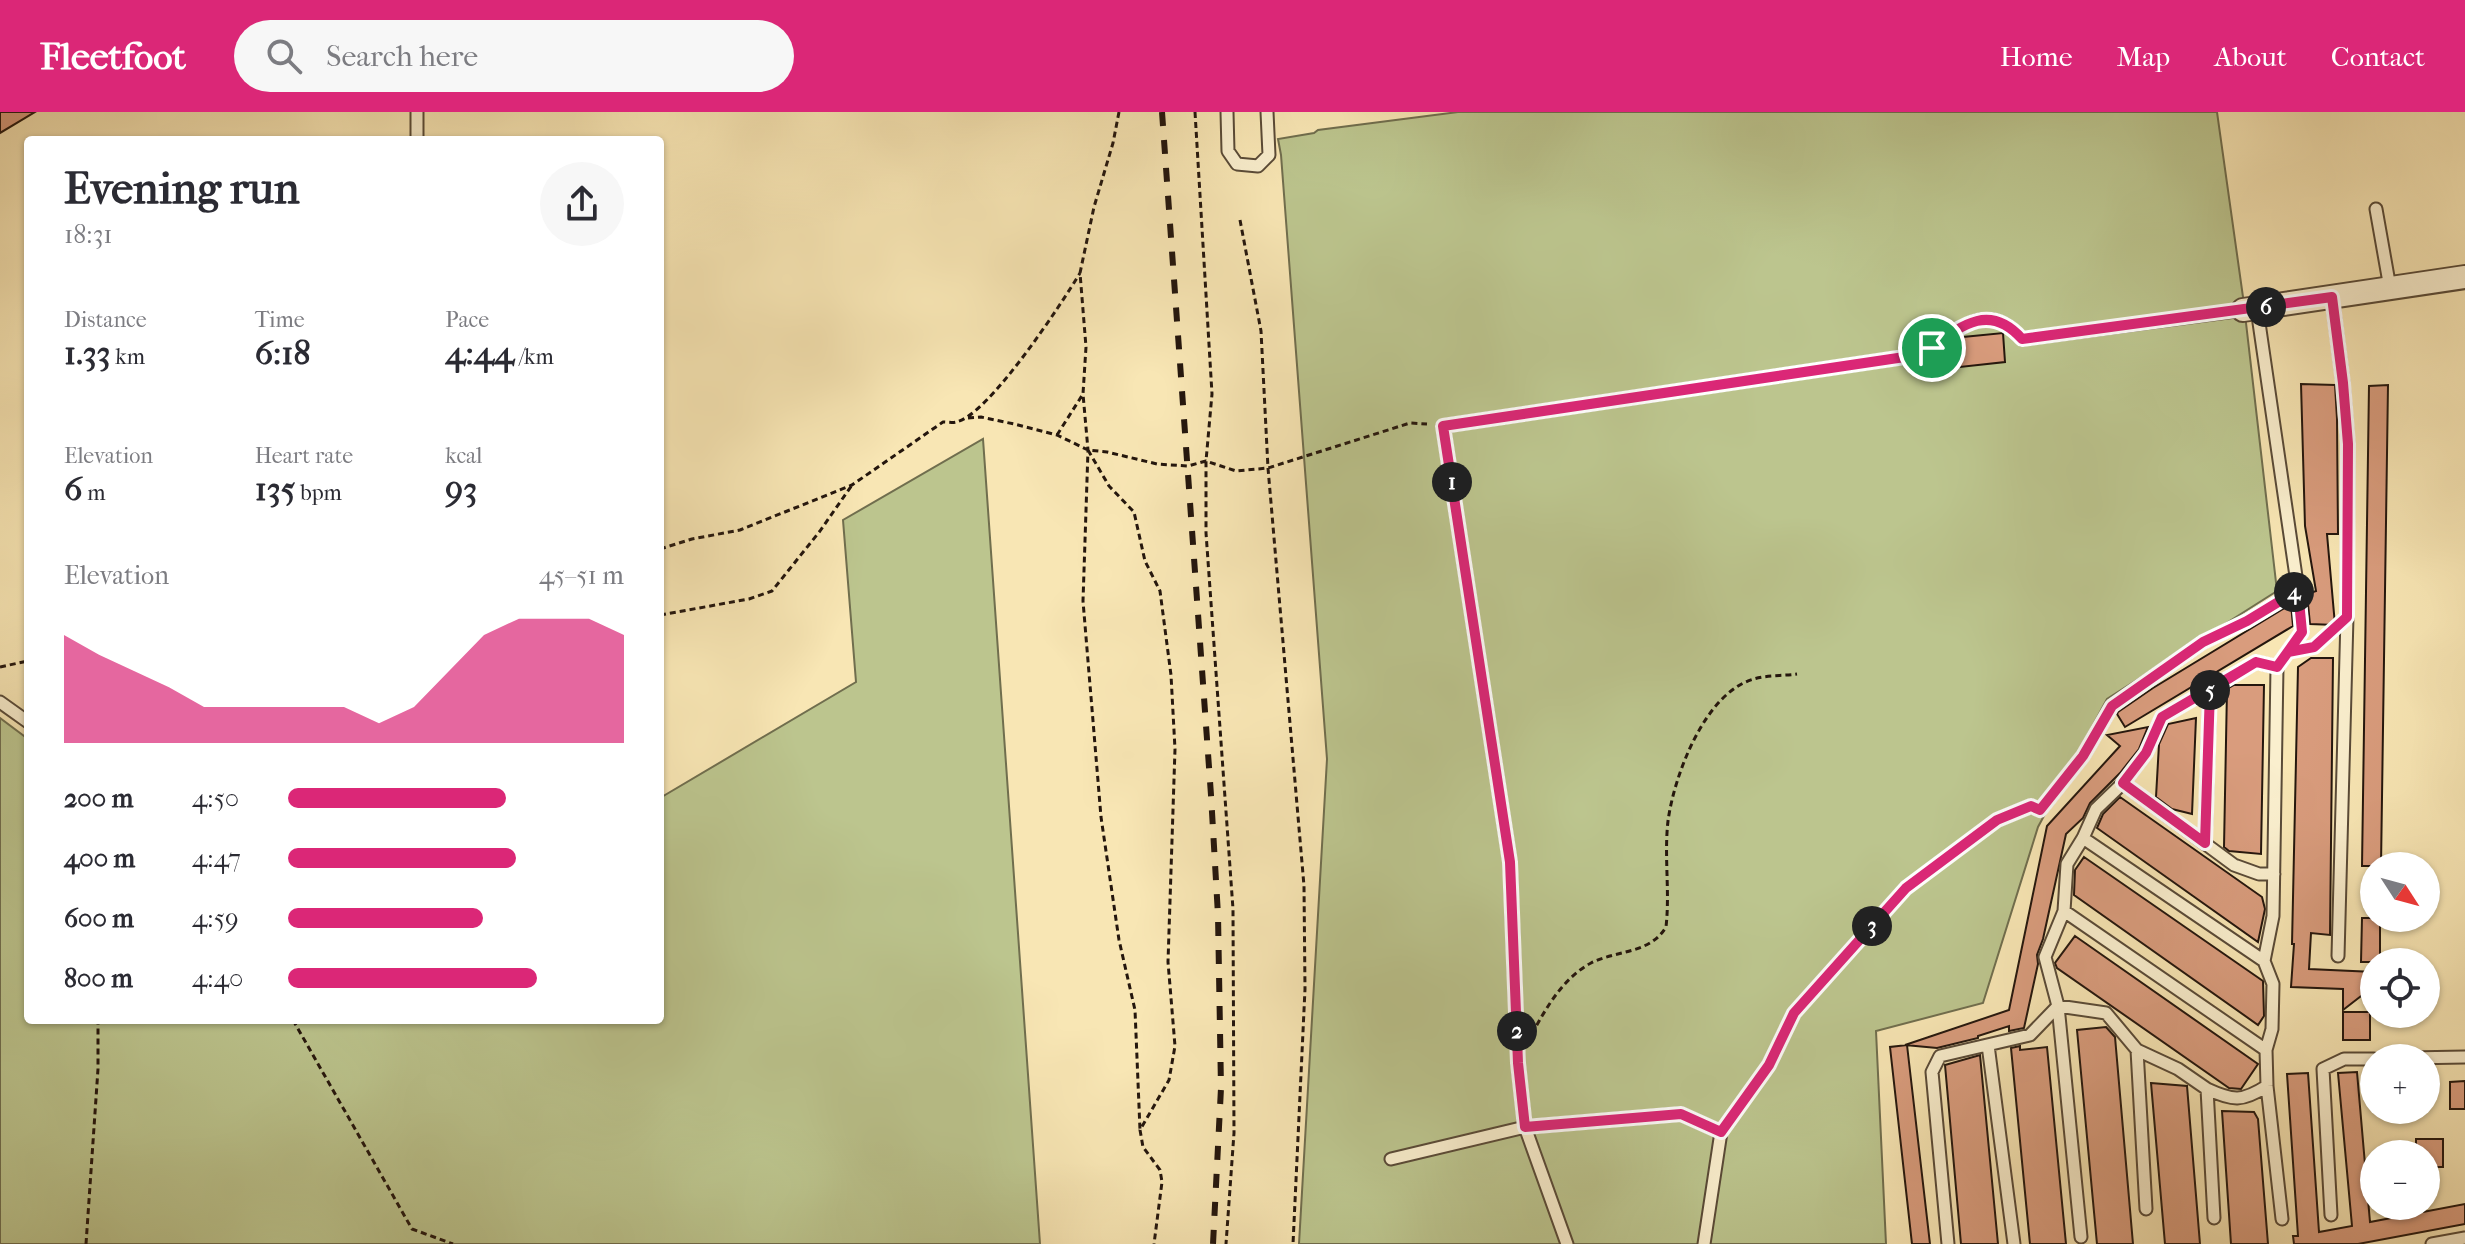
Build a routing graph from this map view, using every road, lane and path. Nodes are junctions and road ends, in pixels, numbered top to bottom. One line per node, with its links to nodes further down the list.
1 (417, 112): 6 (lane)
2 (1119, 112): 9 (path)
3 (1195, 112): 19 (path)
4 (1227, 112): 5 (lane)
5 (1267, 112)
6 (417, 136)
7 (2376, 209): 11 (lane)
8 (1240, 220): 20 (path)
9 (1080, 273): 14 (path); 15 (path)
10 (2465, 277): 11 (street)
11 (2390, 288): 12 (street)
12 (2332, 297): 13 (street); 25 (lane)
13 (2250, 309): 16 (lane); 23 (lane)
14 (1083, 394): 17 (path); 18 (path)
15 (965, 418): 17 (path); 21 (path)
16 (1443, 426): 20 (path); 50 (lane)
17 (1057, 435): 18 (path)
18 (1088, 450): 19 (path); 54 (path); 54 (path)
19 (1206, 461): 20 (path); 66 (path)
20 (1268, 468): 67 (path)
21 (852, 485): 22 (path); 24 (path)
22 (664, 548)
23 (2298, 590): 26 (lane); 55 (lane)
24 (664, 614)
25 (2347, 617): 26 (path); 39 (lane)
26 (2288, 652): 29 (lane)
27 (24, 662): 28 (path)
28 (0, 667)
29 (2277, 667): 31 (lane); 37 (lane)
30 (1797, 674): 50 (path)
31 (2210, 690): 34 (lane); 36 (lane)
32 (0, 702): 33 (lane)
33 (24, 719)
34 (2123, 783): 35 (lane); 36 (lane)
35 (2083, 838): 38 (lane); 40 (lane)
36 (2205, 843): 37 (lane)
37 (2274, 874): 40 (lane)
38 (2064, 911): 41 (lane); 46 (lane)
39 (2338, 956)
40 (2264, 961): 46 (lane)
41 (2058, 1006): 44 (lane); 45 (lane); 61 (lane)
42 (98, 1024): 63 (path)
43 (295, 1024): 64 (path)
44 (1988, 1045): 70 (lane); 71 (lane)
45 (2137, 1050): 52 (lane); 57 (lane)
46 (2266, 1050): 51 (lane)
47 (2440, 1057): 48 (lane)
48 (2465, 1057)
49 (2360, 1059): 58 (lane)
50 (1518, 1063): 53 (lane)
51 (2267, 1086): 52 (lane); 60 (lane)
52 (2207, 1089): 59 (lane)
53 (1525, 1127): 55 (lane); 56 (lane); 68 (lane)
54 (1140, 1130): 65 (path)
55 (1721, 1132): 69 (lane)
56 (1391, 1159)
57 (2146, 1209)
58 (2331, 1215)
59 (2214, 1218)
60 (2282, 1219)
61 (2081, 1237)
62 (2465, 1238): 72 (lane)
63 (86, 1244)
64 (453, 1244)
65 (1154, 1244)
66 (1226, 1244)
67 (1293, 1244)
68 (1567, 1244)
69 (1704, 1244)
70 (1948, 1244)
71 (2014, 1244)
72 (2432, 1244)

